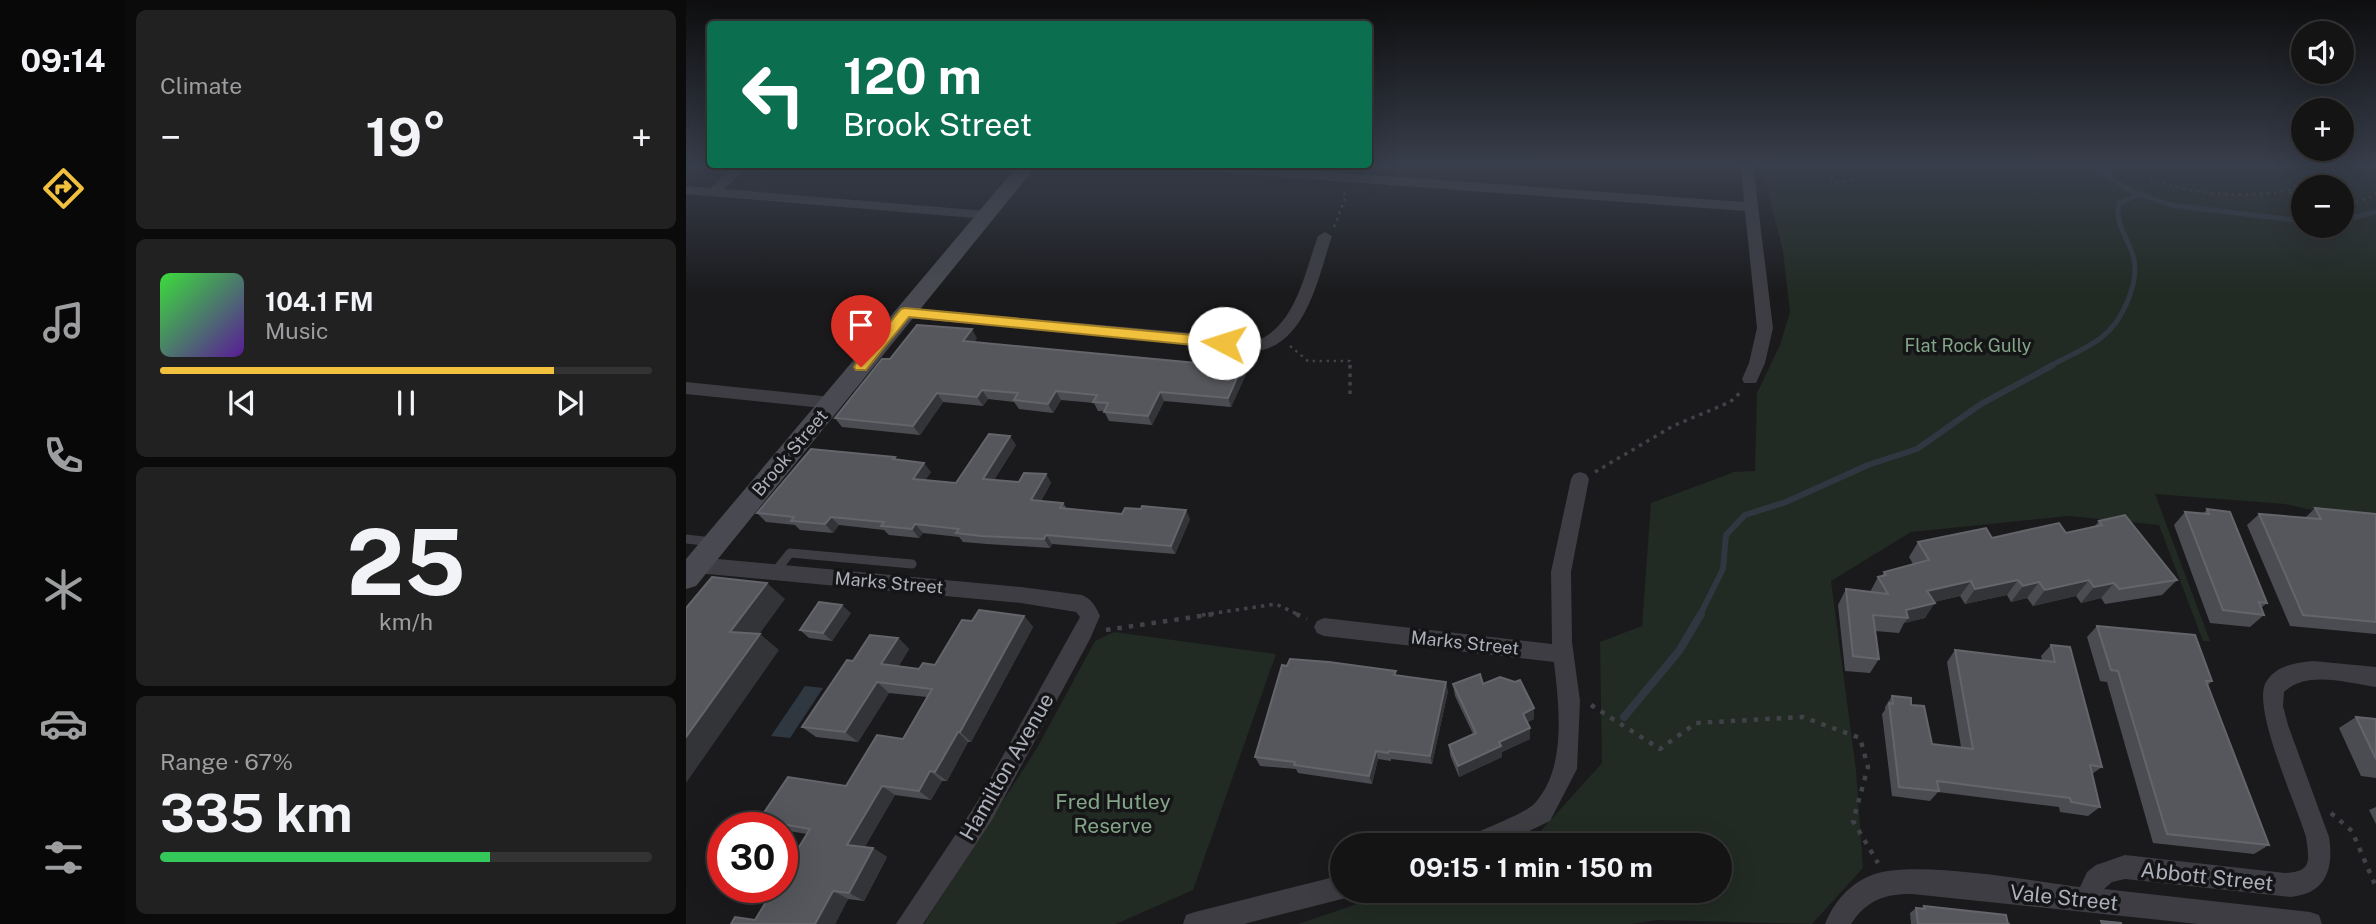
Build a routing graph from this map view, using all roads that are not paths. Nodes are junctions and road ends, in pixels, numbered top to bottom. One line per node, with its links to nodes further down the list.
1 (904, 208): 4 (street)
2 (992, 208): 4 (main road, Brook Street)
3 (1751, 208): 7 (street)
4 (986, 215): 6 (main road, Brook Street)
5 (1325, 236): 6 (street)
6 (905, 313): 9 (main road, Brook Street)
7 (1750, 379)
8 (686, 388): 9 (street)
9 (832, 403): 12 (main road, Brook Street)
10 (1580, 478): 18 (street)
11 (686, 539): 12 (lane)
12 (715, 543): 14 (main road, Brook Street)
13 (912, 564): 15 (lane)
14 (691, 571): 15 (street, Marks Street)
15 (774, 573): 17 (street, Marks Street)
16 (1324, 627): 18 (street, Marks Street)
17 (1083, 633): 23 (street, Hamilton Avenue)
18 (1563, 654): 20 (street)
19 (2376, 677): 22 (street, Abbott Street)
20 (1500, 833)
21 (1330, 890): 24 (street)
22 (2087, 901): 25 (street, Vale Street); 26 (street, Vale Street)
23 (908, 924)
24 (1195, 924)
25 (1837, 924)
26 (2310, 924)

